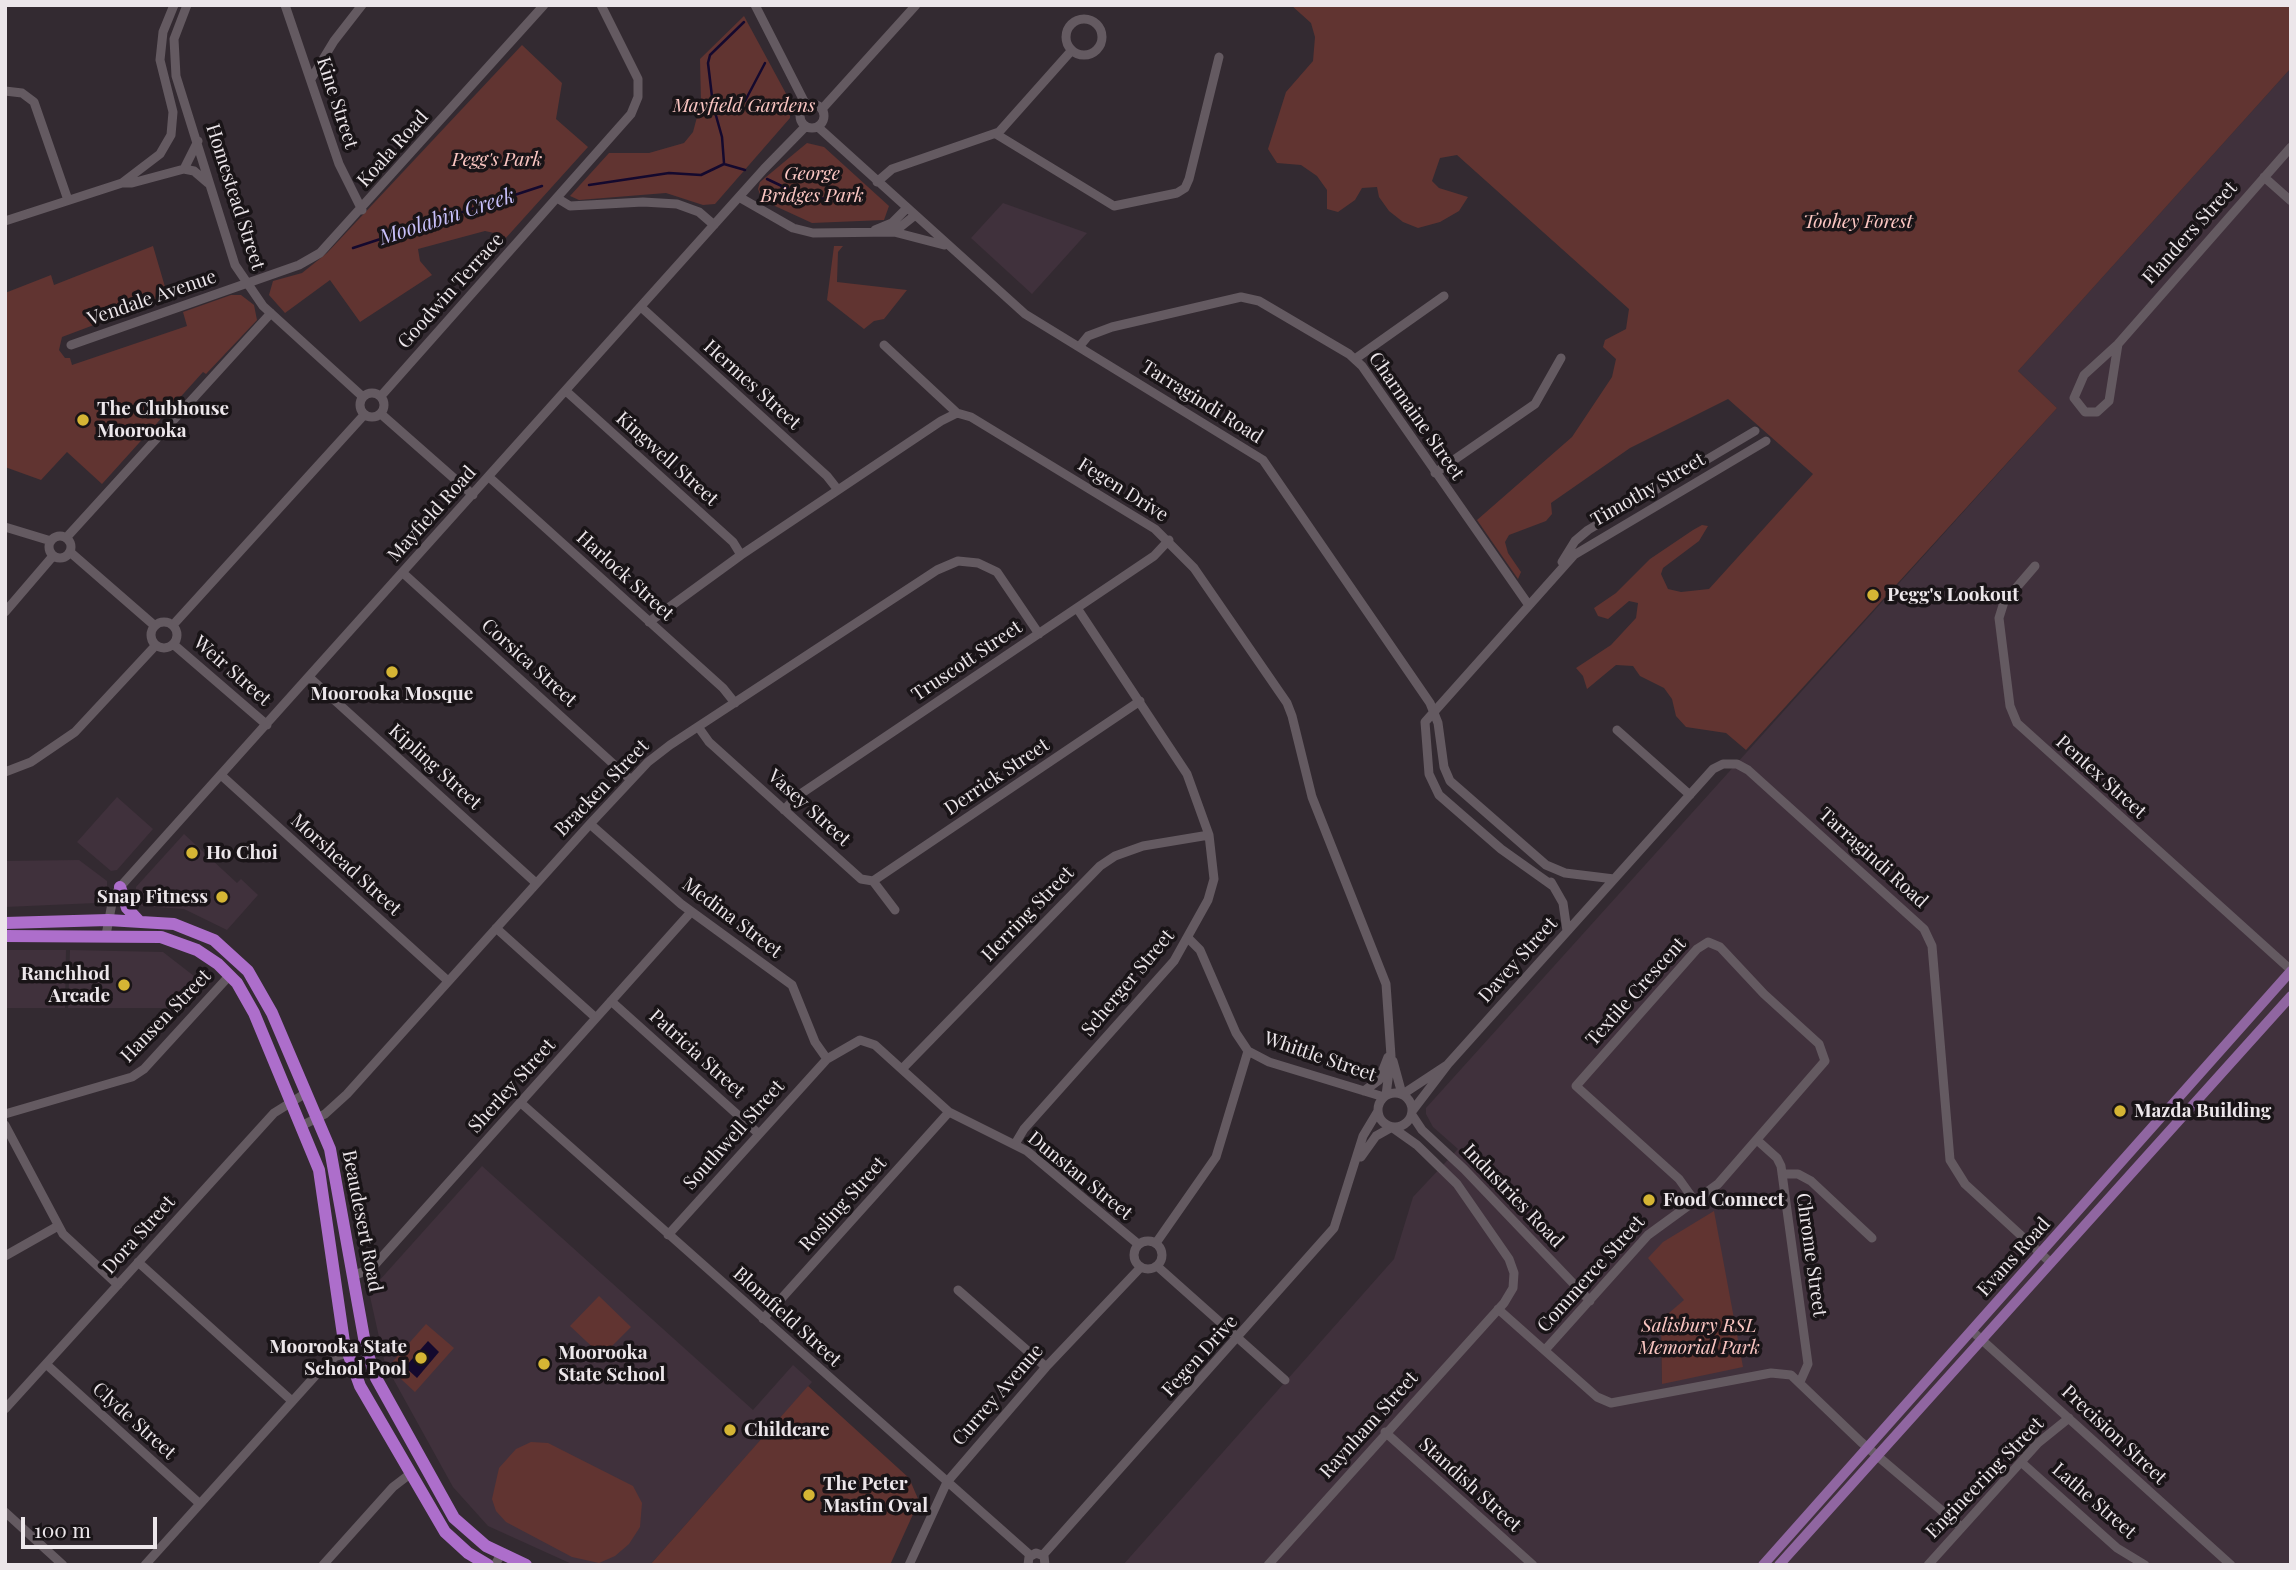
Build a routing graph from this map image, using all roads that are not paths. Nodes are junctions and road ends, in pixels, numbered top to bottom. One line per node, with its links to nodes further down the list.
1 (174, 5): 23 (street, Homestead Street)
2 (187, 5): 18 (street, Homestead Street)
3 (285, 5): 11 (street, Kine Street)
4 (362, 5): 11 (street)
5 (544, 5): 30 (street, Koala Road)
6 (601, 5): 26 (street, Goodwin Terrace)
7 (755, 5): 13 (street)
8 (916, 5): 14 (street)
9 (1072, 50): 9 (street); 17 (street)
10 (1219, 57): 17 (street)
11 (311, 79): 30 (street, Kine Street)
12 (5, 91): 27 (street)
13 (806, 105): 14 (street); 15 (street)
14 (822, 109): 16 (street)
15 (805, 127): 16 (street); 25 (street, Mayfield Road)
16 (818, 127): 22 (street, Tarragindi Road)
17 (996, 134): 22 (street)
18 (198, 141): 20 (street); 24 (street, Homestead Street)
19 (2291, 147): 21 (street, Flanders Street)
20 (184, 169): 23 (street); 24 (street)
21 (2264, 177): 28 (street); 41 (street, Flanders Street)
22 (877, 182): 29 (street, Tarragindi Road)
23 (122, 183): 27 (street)
24 (208, 183): 37 (street, Homestead Street)
25 (738, 197): 33 (street, Mayfield Road); 34 (street)
26 (557, 198): 33 (street); 48 (street, Goodwin Terrace)
27 (68, 200): 32 (street)
28 (2291, 201)
29 (906, 209): 31 (street, Tarragindi Road); 34 (street)
30 (362, 210): 37 (street, Koala Road)
31 (914, 216): 35 (street); 36 (street, Tarragindi Road)
32 (5, 221)
33 (714, 225): 39 (street, Mayfield Road)
34 (873, 231): 35 (street)
35 (894, 232): 36 (street)
36 (949, 247): 44 (street, Tarragindi Road)
37 (246, 284): 40 (street, Homestead Street); 42 (street, Vendale Avenue)
38 (1444, 296): 46 (street)
39 (641, 307): 47 (street, Mayfield Road); 57 (street, Hermes Street)
40 (271, 313): 49 (street, Homestead Street); 60 (street)
41 (2118, 344): 41 (street, Flanders Street)
42 (71, 345)
43 (884, 345): 50 (street, Fegen Drive)
44 (1079, 347): 46 (street, Charmaine Street); 81 (street, Tarragindi Road)
45 (1561, 358): 55 (street)
46 (1355, 359): 55 (street, Charmaine Street)
47 (566, 391): 56 (street, Mayfield Road); 64 (street, Kingwell Street)
48 (381, 396): 49 (street); 51 (street)
49 (363, 397): 52 (street)
50 (957, 413): 57 (street); 61 (street, Fegen Drive)
51 (381, 414): 52 (street); 58 (street)
52 (364, 415): 73 (street)
53 (1755, 431): 68 (street, Timothy Street)
54 (1766, 441): 68 (street, Timothy Street)
55 (1435, 472): 69 (street, Charmaine Street)
56 (489, 477): 58 (street, Mayfield Road); 72 (street, Harlock Street)
57 (838, 490): 64 (street)
58 (473, 495): 67 (street, Mayfield Road)
59 (5, 527): 62 (street)
60 (66, 538): 62 (street); 63 (street)
61 (1169, 540): 70 (street, Truscott Street); 116 (street, Fegen Drive)
62 (51, 541): 65 (street)
63 (70, 552): 65 (street); 74 (street)
64 (741, 555): 72 (street)
65 (53, 556): 71 (street)
66 (2035, 566): 109 (street, Pentex Street)
67 (403, 573): 78 (street, Mayfield Road); 87 (street, Corsica Street)
68 (1553, 575): 69 (street, Timothy Street)
69 (1528, 604): 81 (street, Timothy Street)
70 (1077, 608): 75 (street, Truscott Street); 79 (street, Scherger Street)
71 (5, 612)
72 (649, 622): 80 (street, Harlock Street)
73 (173, 625): 74 (street); 76 (street)
74 (155, 626): 77 (street)
75 (1039, 634): 80 (street, Bracken Street); 89 (street, Truscott Street)
76 (173, 644): 77 (street); 82 (street, Weir Street)
77 (156, 645): 85 (street)
78 (309, 677): 82 (street, Mayfield Road); 96 (street, Kipling Street)
79 (1140, 701): 91 (street, Scherger Street); 95 (street, Derrick Street)
80 (735, 704): 83 (street, Bracken Street)
81 (1434, 712): 92 (street, Tarragindi Road); 98 (street)
82 (267, 725): 86 (street, Mayfield Road)
83 (699, 728): 87 (street, Bracken Street); 89 (street, Vasey Street)
84 (1617, 730): 88 (street)
85 (5, 772)
86 (221, 775): 97 (street, Mayfield Road); 111 (street, Morshead Street)
87 (631, 780): 90 (street, Bracken Street)
88 (1690, 795): 94 (street, Tarragindi Road); 145 (street, Tarragindi Road)
89 (785, 810): 95 (street, Vasey Street)
90 (590, 824): 96 (street, Bracken Street); 100 (street, Medina Street)
91 (1209, 835): 108 (street, Scherger Street); 119 (street, Herring Street)
92 (1534, 858): 93 (street, Tarragindi Road); 98 (street, Tarragindi Road)
93 (1572, 874): 94 (street, Tarragindi Road); 98 (street)
94 (1614, 879): 105 (street, Davey Street)
95 (873, 881): 99 (street, Vasey Street)
96 (536, 883): 104 (street, Bracken Street)
97 (120, 887): 101 (street, Mayfield Road); 102 (highway)
98 (1556, 889): 105 (street, Tarragindi Road)
99 (895, 910)
100 (691, 912): 113 (street, Sherley Street); 117 (street, Medina Street)
101 (108, 920): 102 (highway, Beaudesert Road); 103 (highway, Beaudesert Road); 106 (street, Mayfield Road)
102 (139, 921): 121 (highway, Beaudesert Road)
103 (5, 923)
104 (496, 928): 111 (street, Bracken Street); 114 (street)
105 (1567, 931): 118 (street, Davey Street)
106 (106, 935): 107 (highway, Beaudesert Road); 110 (highway, Beaudesert Road)
107 (5, 936)
108 (1189, 939): 115 (street, Whittle Street); 136 (street, Scherger Street)
109 (2291, 971): 145 (main road, Evans Road)
110 (230, 975): 124 (highway, Beaudesert Road); 129 (street, Hansen Street)
111 (448, 981): 130 (street, Bracken Street)
112 (2291, 996): 148 (main road, Evans Road)
113 (611, 1001): 114 (street, Sherley Street); 134 (street, Patricia Street)
114 (596, 1018): 125 (street, Sherley Street)
115 (1248, 1051): 120 (street, Whittle Street); 143 (street)
116 (1391, 1053): 120 (street); 122 (street, Fegen Drive); 123 (street, Fegen Drive)
117 (827, 1059): 119 (street, Dunstan Street); 134 (street, Southwell Street)
118 (1448, 1064): 122 (street, Davey Street); 128 (street, Davey Street)
119 (902, 1069): 127 (street, Dunstan Street)
120 (1364, 1091): 123 (street, Whittle Street)
121 (306, 1093): 124 (street, Dora Street); 130 (highway, Beaudesert Road)
122 (1402, 1094): 123 (street); 128 (street)
123 (1385, 1096): 126 (street)
124 (291, 1100): 132 (highway, Beaudesert Road); 147 (street, Dora Street)
125 (522, 1103): 141 (street, Blomfield Street); 151 (street, Sherley Street)
126 (1378, 1111): 133 (street); 137 (street, Fegen Drive)
127 (948, 1112): 136 (street, Dunstan Street); 156 (street, Rosling Street)
128 (1412, 1112): 133 (street); 154 (street, Industries Road)
129 (5, 1114)
130 (317, 1119): 132 (street, Bracken Street); 151 (highway, Beaudesert Road)
131 (5, 1125): 140 (street)
132 (303, 1125): 161 (highway, Beaudesert Road)
133 (1392, 1127): 137 (street, Fegen Drive); 155 (street, Industries Road)
134 (759, 1134): 141 (street, Southwell Street)
135 (1757, 1139): 138 (street, Chrome Street); 139 (street, Commerce Street); 139 (street, Textile Crescent)
136 (1015, 1144): 144 (street, Dunstan Street)
137 (1356, 1164): 158 (street, Fegen Drive)
138 (1782, 1174): 142 (street); 165 (street, Chrome Street)
139 (1694, 1200): 154 (street, Commerce Street)
140 (58, 1226): 146 (street); 152 (street)
141 (668, 1235): 156 (street, Blomfield Street)
142 (1872, 1238)
143 (1156, 1243): 144 (street); 149 (street)
144 (1138, 1244): 150 (street)
145 (2040, 1253): 148 (street, Tarragindi Road); 157 (main road, Evans Road)
146 (5, 1256)
147 (138, 1262): 152 (street, Dora Street); 166 (street)
148 (2051, 1263): 157 (main road, Evans Road)
149 (1157, 1266): 150 (street); 158 (street)
150 (1140, 1267): 163 (street, Currey Avenue)
151 (353, 1276): 159 (highway, Beaudesert Road)
152 (118, 1284): 162 (street, Dora Street)
153 (958, 1290): 163 (street)
154 (1590, 1301): 160 (street, Commerce Street)
155 (1498, 1310): 160 (street); 169 (street, Raynham Street)
156 (763, 1319): 173 (street, Blomfield Street)
157 (1976, 1335): 168 (street, Precision Street); 170 (main road, Evans Road)
158 (1239, 1338): 164 (street); 179 (street, Fegen Drive)
159 (366, 1349): 161 (street); 177 (highway, Beaudesert Road)
160 (1545, 1350): 165 (street)
161 (347, 1353): 166 (street); 172 (highway, Beaudesert Road)
162 (46, 1364): 167 (street, Dora Street); 174 (street, Clyde Street)
163 (1046, 1367): 173 (street, Currey Avenue)
164 (1285, 1380)
165 (1800, 1382): 170 (street)
166 (292, 1401): 174 (street)
167 (5, 1409)
168 (2069, 1418): 171 (street, Engineering Street); 180 (street, Precision Street)
169 (1385, 1432): 187 (street, Raynham Street); 188 (street, Standish Street)
170 (1873, 1451): 176 (street); 189 (main road, Evans Road); 190 (main road, Evans Road)
171 (2021, 1462): 176 (street, Engineering Street); 192 (street, Lathe Street)
172 (411, 1474): 183 (street); 184 (highway, Beaudesert Road)
173 (947, 1482): 178 (street, Blomfield Street); 186 (street, Currey Avenue)
174 (200, 1503): 182 (street)
175 (5, 1512): 181 (street)
176 (1961, 1527): 191 (street, Engineering Street)
177 (498, 1559): 185 (highway, Beaudesert Road)
178 (1029, 1560): 179 (street)
179 (1044, 1560)
180 (2230, 1564)
181 (63, 1565)
182 (145, 1565)
183 (323, 1565)
184 (488, 1565)
185 (526, 1565)
186 (909, 1565)
187 (1268, 1565)
188 (1533, 1565)
189 (1763, 1565)
190 (1779, 1565)
191 (1928, 1565)
192 (2146, 1565)

